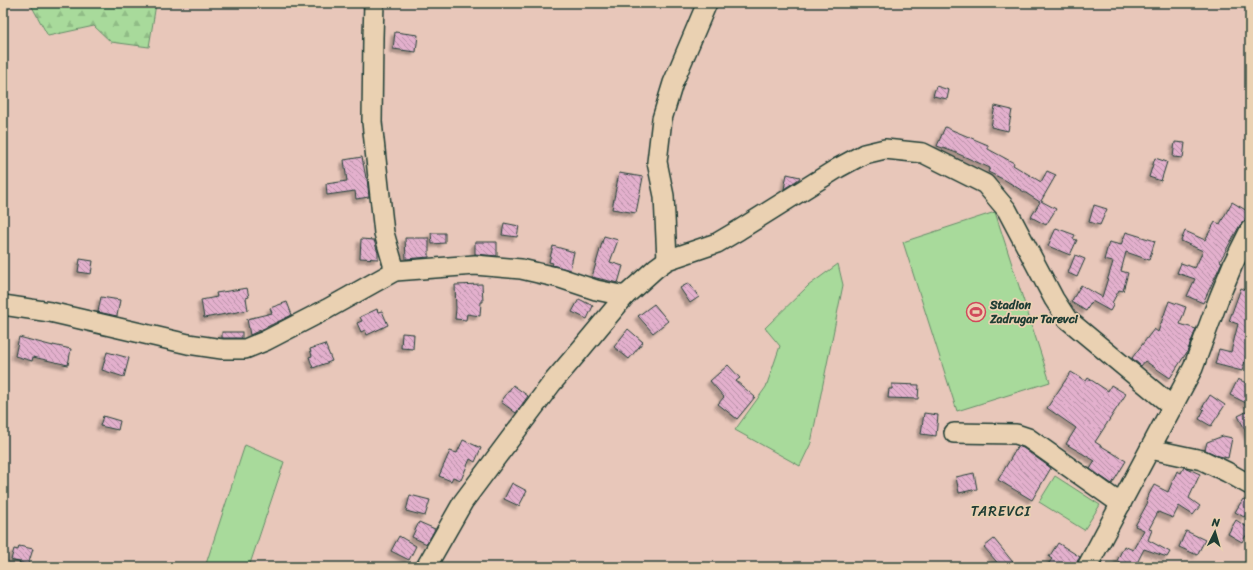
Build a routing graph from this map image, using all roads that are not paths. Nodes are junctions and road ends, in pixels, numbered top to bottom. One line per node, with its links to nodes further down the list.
1 (374, 3): 5 (street)
2 (707, 3): 4 (street)
3 (1250, 230): 10 (street)
4 (668, 260): 7 (street); 10 (street)
5 (395, 271): 6 (street); 8 (street)
6 (596, 290): 7 (street); 9 (street)
7 (625, 296): 9 (street)
8 (3, 306)
9 (603, 322): 15 (street)
10 (1173, 407): 12 (street)
11 (954, 433): 14 (street)
12 (1150, 449): 13 (street); 14 (street)
13 (1250, 486)
14 (1121, 504): 16 (street)
15 (426, 567)
16 (1087, 567)

